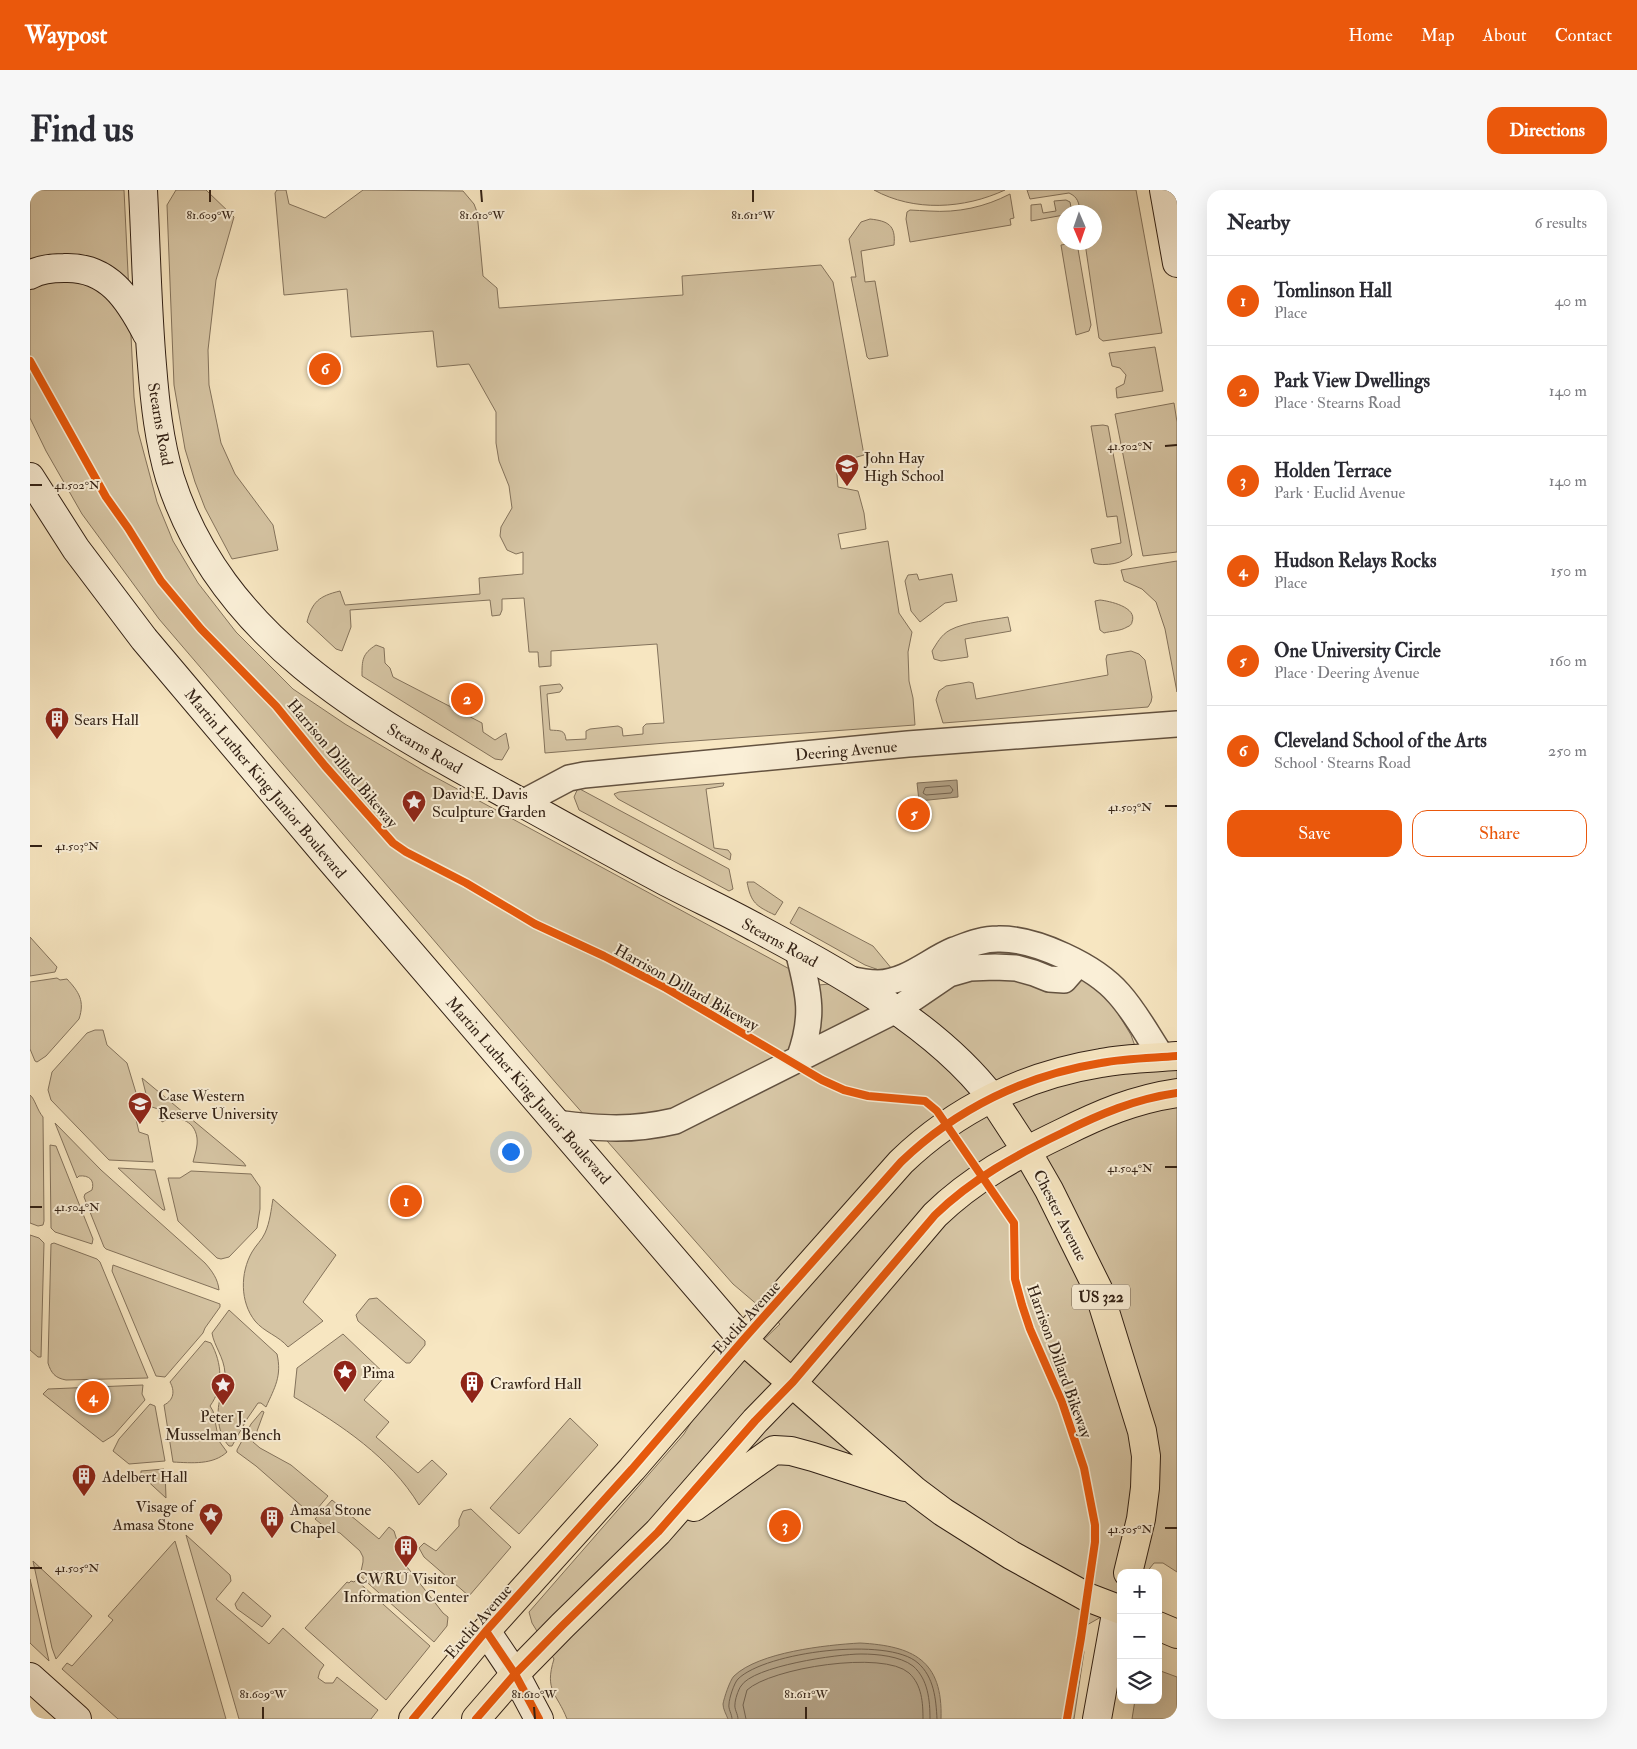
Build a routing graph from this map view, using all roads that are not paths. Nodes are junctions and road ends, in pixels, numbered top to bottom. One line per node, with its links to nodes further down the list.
1 (143, 190): 5 (main road, Stearns Road)
2 (1164, 190): 3 (main road)
3 (1177, 263)
4 (30, 275): 5 (main road)
5 (150, 340): 8 (main road, Stearns Road)
6 (30, 477): 17 (main road, Martin Luther King Junior Boulevard)
7 (1177, 724): 8 (street, Deering Avenue)
8 (522, 803): 9 (main road, Stearns Road)
9 (798, 951): 11 (main road, Stearns Road); 14 (street)
10 (1078, 964): 11 (street); 12 (street); 13 (street)
11 (846, 979): 12 (main road, Stearns Road)
12 (896, 1010): 14 (street); 16 (main road, Stearns Road)
13 (1169, 1056): 16 (main road, Euclid Avenue)
14 (799, 1059): 17 (street)
15 (1177, 1093): 18 (main road)
16 (992, 1098): 18 (main road, Chester Avenue / US 322); 19 (main road, Euclid Avenue)
17 (558, 1122): 19 (main road, Martin Luther King Junior Boulevard)
18 (1026, 1150): 20 (main road); 23 (main road, Chester Avenue / US 322)
19 (743, 1340): 20 (main road, Martin Luther King Junior Boulevard); 27 (main road, Euclid Avenue)
20 (793, 1382): 21 (main road, Martin Luther King Junior Boulevard); 22 (main road)
21 (916, 1491): 22 (main road); 24 (main road, Martin Luther King Junior Boulevard)
22 (658, 1532): 29 (main road)
23 (1129, 1569)
24 (1117, 1603)
25 (1118, 1614): 35 (main road)
26 (1162, 1628): 28 (main road)
27 (486, 1631): 29 (main road); 32 (main road, Euclid Avenue)
28 (1177, 1634)
29 (515, 1674): 33 (main road); 34 (main road)
30 (30, 1677): 31 (main road)
31 (77, 1719)
32 (413, 1719)
33 (476, 1719)
34 (539, 1719)
35 (1097, 1719)

